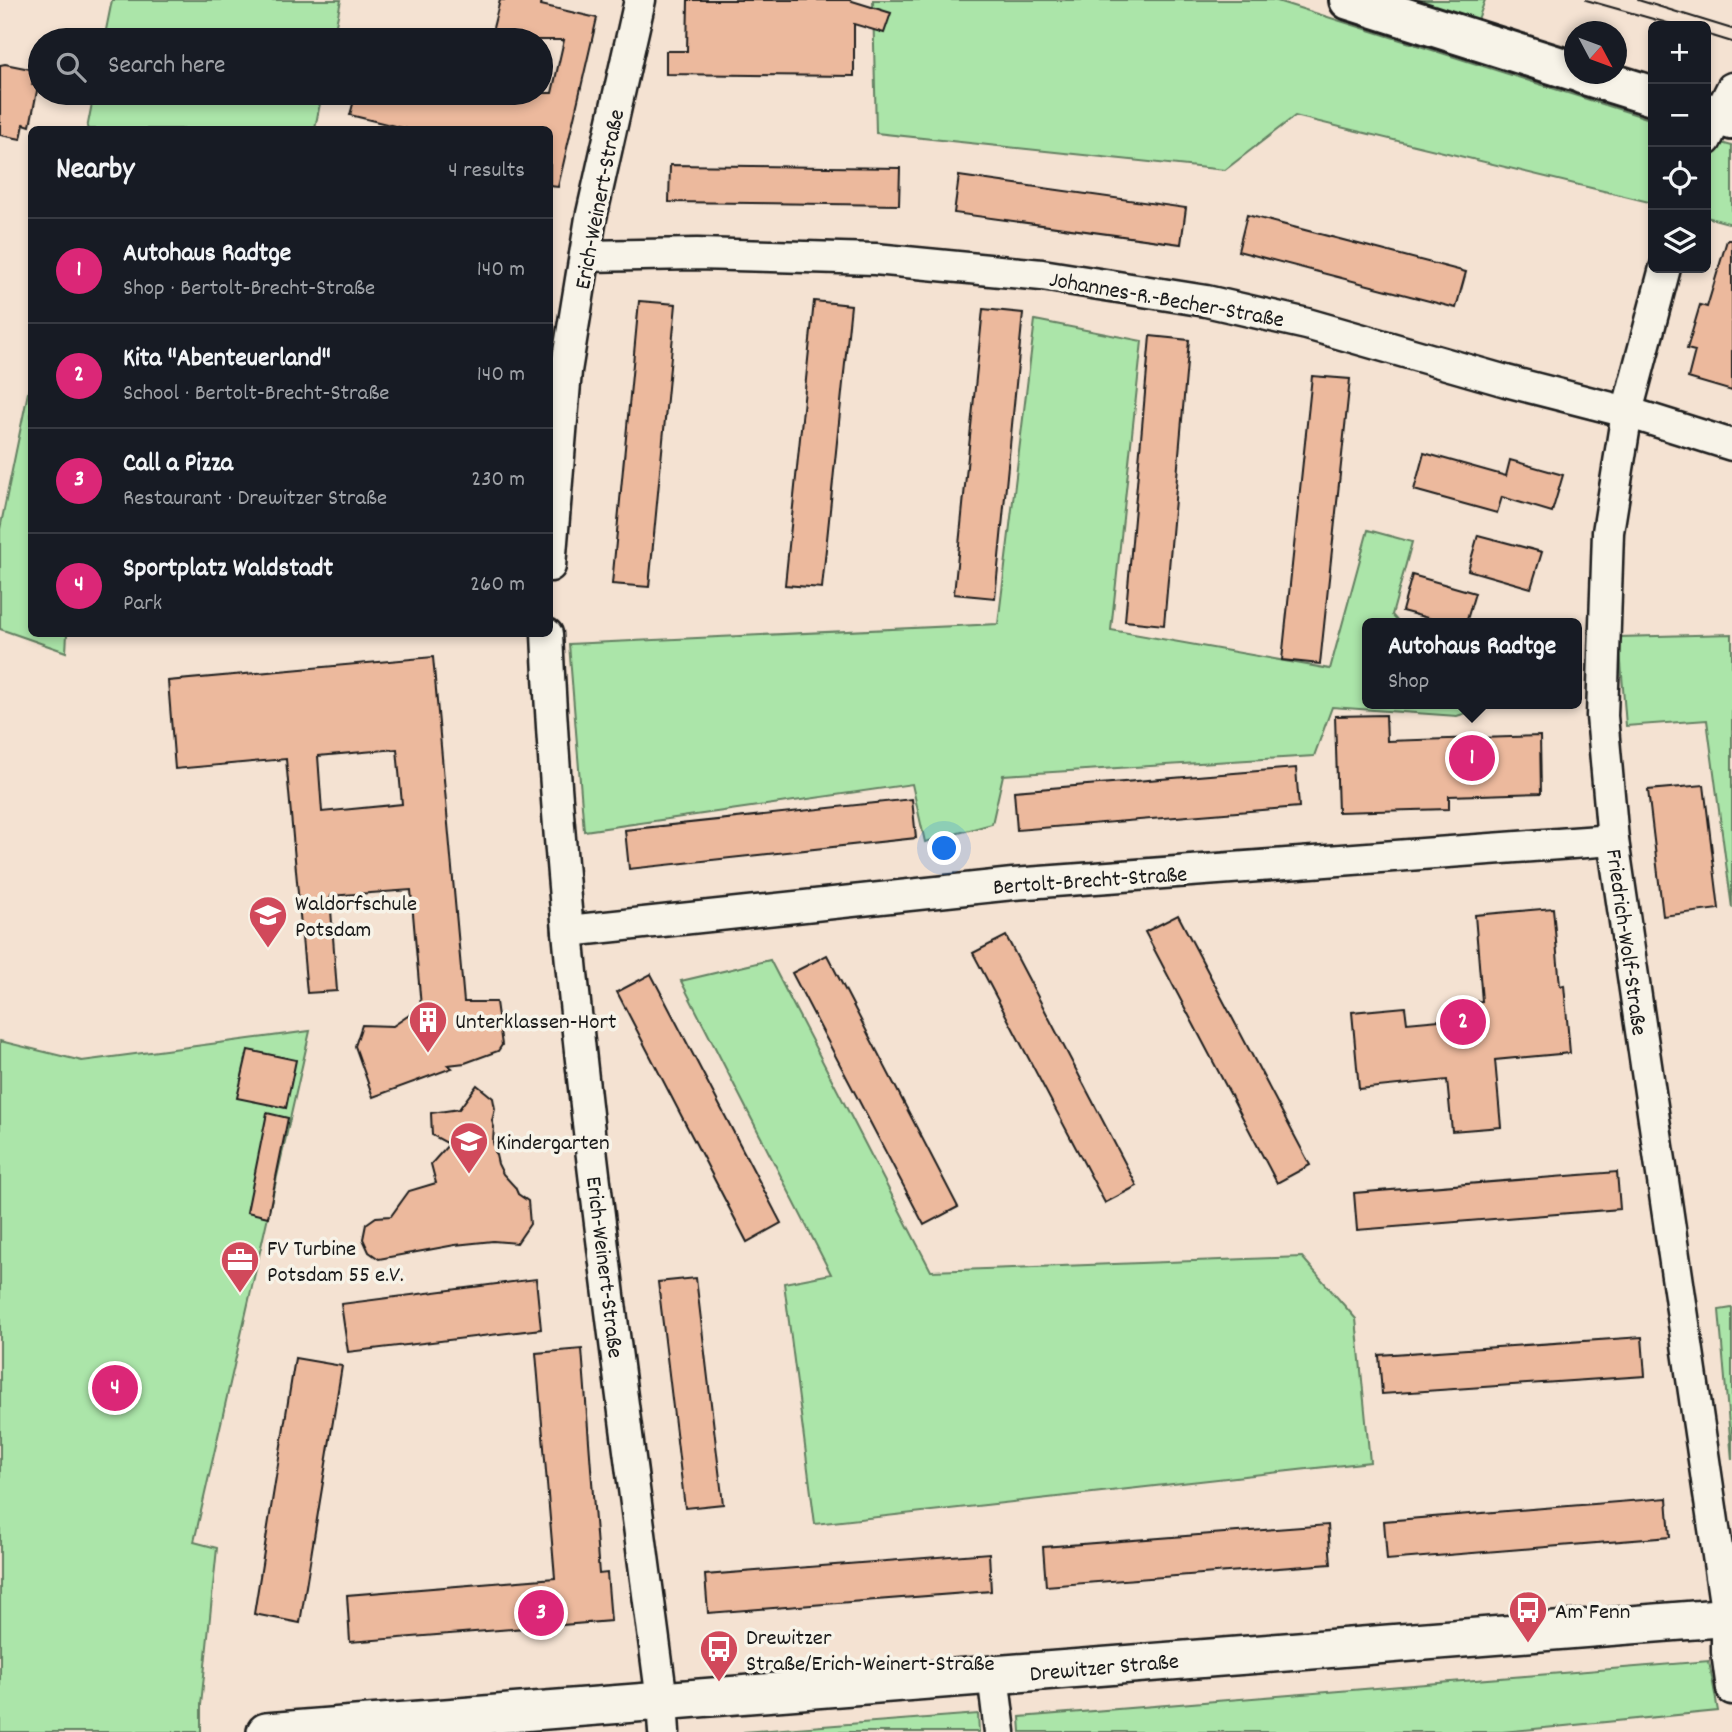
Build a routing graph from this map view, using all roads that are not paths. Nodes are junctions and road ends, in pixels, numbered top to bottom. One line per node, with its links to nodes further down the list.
1 (640, 0): 6 (street, Erich-Weinert-Straße)
2 (1349, 0): 3 (main road)
3 (1564, 68)
4 (1614, 84): 5 (main road)
5 (1648, 94)
6 (585, 256): 8 (street, Johannes-R.-Becher-Straße); 10 (street, Erich-Weinert-Straße)
7 (1664, 273): 8 (street, Friedrich-Wolf-Straße)
8 (1627, 412): 9 (street, Johannes-R.-Becher-Straße); 12 (street, Friedrich-Wolf-Straße)
9 (1732, 445)
10 (553, 529)
11 (547, 637): 13 (street, Erich-Weinert-Straße)
12 (1614, 840): 13 (street, Bertolt-Brecht-Straße); 14 (street, Friedrich-Wolf-Straße)
13 (568, 931): 17 (street, Erich-Weinert-Straße)
14 (1730, 1617): 15 (street, Drewitzer Straße); 16 (street)
15 (993, 1675): 17 (street, Drewitzer Straße); 19 (street)
16 (1732, 1689)
17 (663, 1716): 18 (street, Drewitzer Straße)
18 (266, 1732)
19 (1000, 1732)

